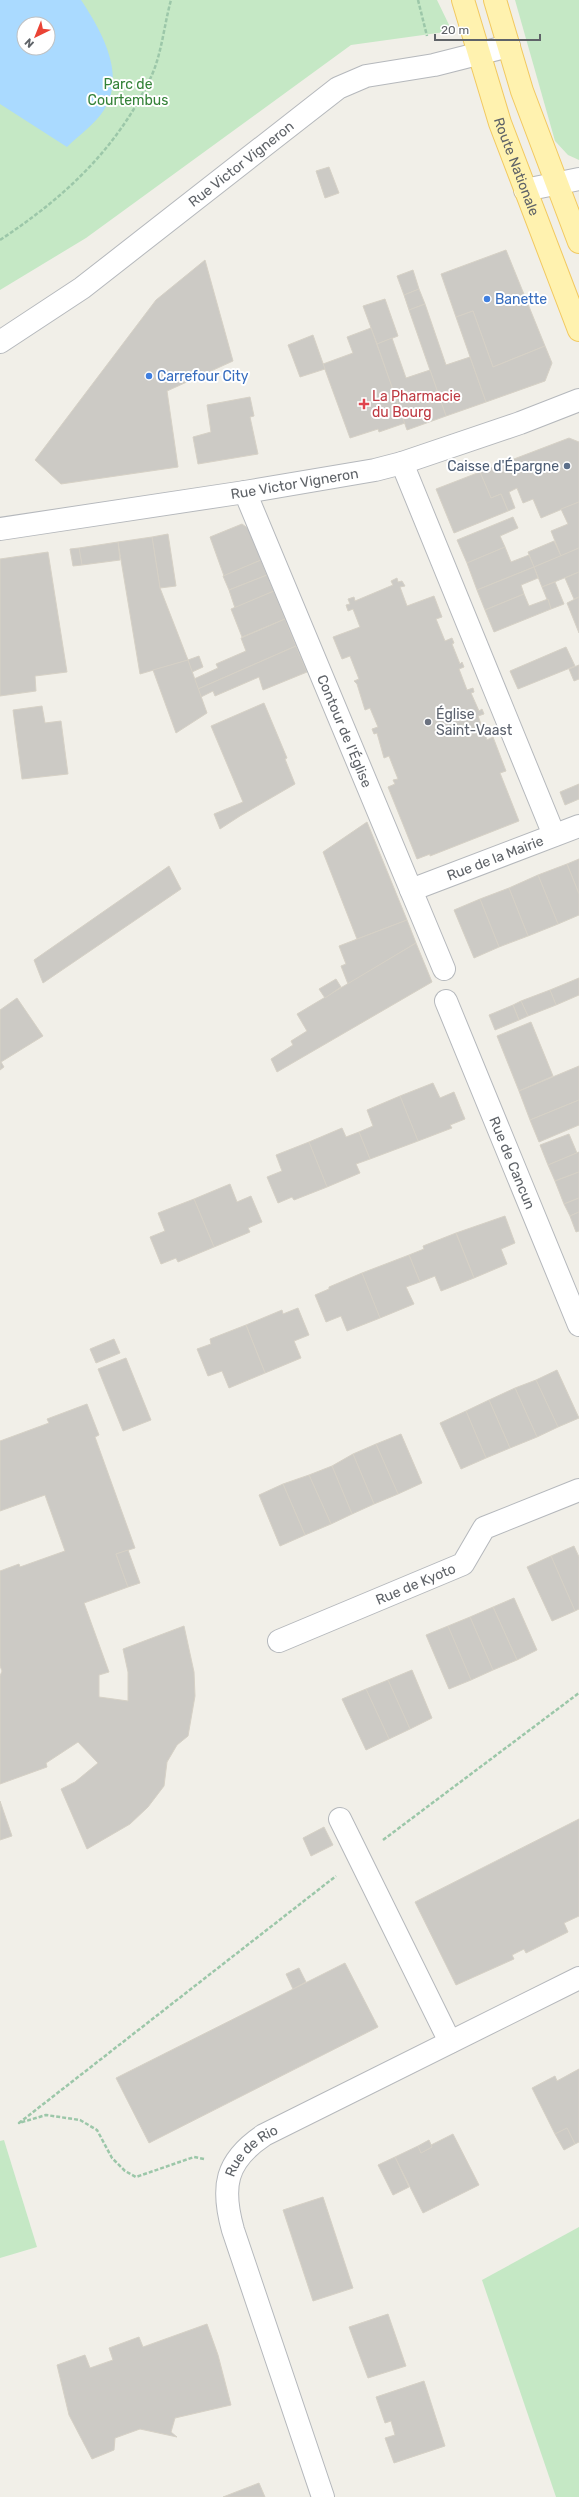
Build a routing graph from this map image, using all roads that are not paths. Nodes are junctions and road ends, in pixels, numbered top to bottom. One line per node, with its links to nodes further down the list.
1 (463, 0): 4 (main road, Route Nationale)
2 (495, 0): 3 (main road)
3 (509, 46): 4 (street, Rue Victor Vigneron); 6 (main road)
4 (478, 55): 7 (main road, Route Nationale); 10 (street, Rue Victor Vigneron)
5 (579, 179): 6 (street)
6 (556, 183): 7 (street); 8 (main road)
7 (525, 190): 9 (main road, Route Nationale)
8 (579, 242)
9 (579, 330)
10 (0, 342)
11 (579, 400): 12 (street, Rue Victor Vigneron)
12 (402, 463): 13 (street, Rue Victor Vigneron); 16 (street)
13 (245, 492): 14 (street, Rue Victor Vigneron); 17 (street, Contour de l'Église)
14 (0, 529)
15 (579, 826): 16 (street, Rue de la Mairie)
16 (554, 835): 17 (street, Rue de la Mairie)
17 (411, 890): 18 (street, Contour de l'Église)
18 (444, 969)
19 (446, 1001): 20 (street, Rue de Cancun)
20 (579, 1325)
21 (579, 1490): 22 (street, Rue de Kyoto)
22 (279, 1641)
23 (340, 1819): 25 (street)
24 (579, 1978): 25 (street, Rue de Rio)
25 (450, 2042): 26 (street, Rue de Rio)
26 (323, 2497)

